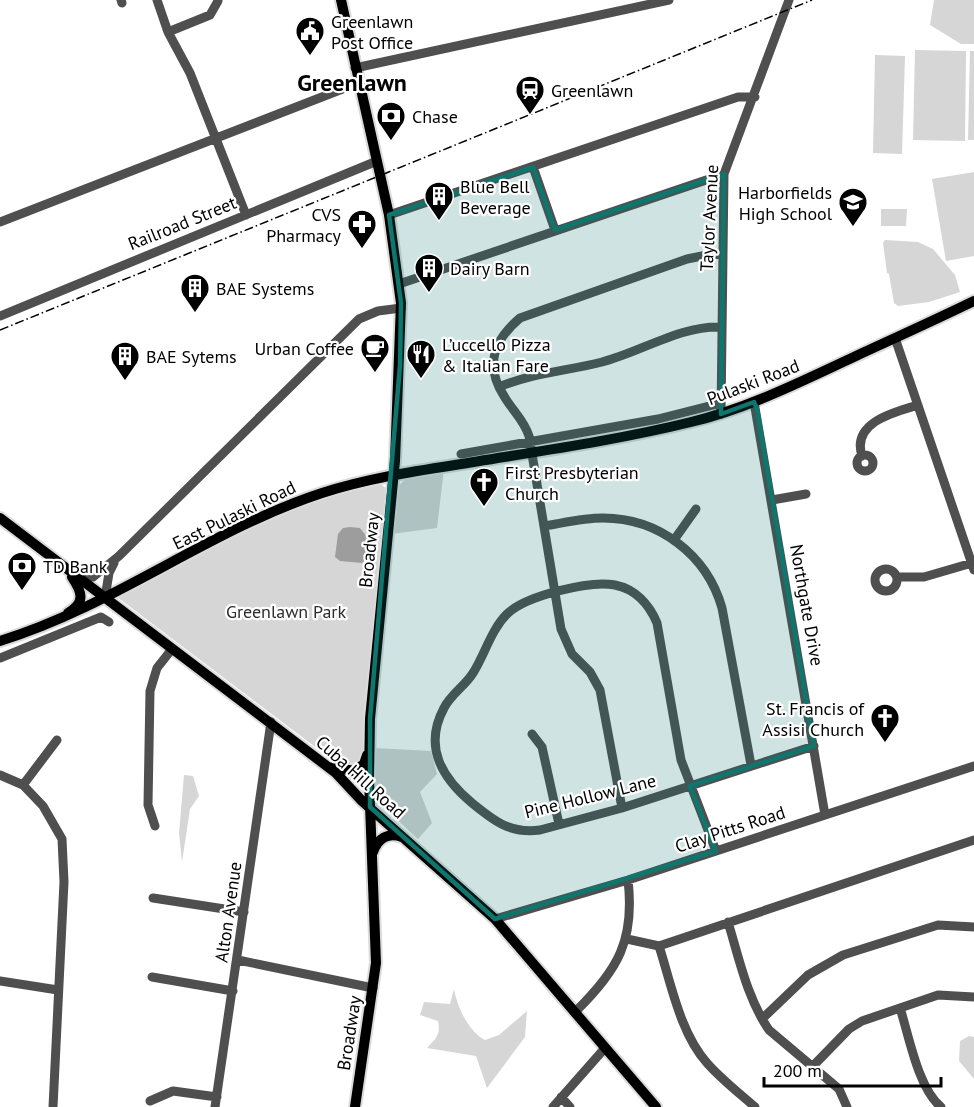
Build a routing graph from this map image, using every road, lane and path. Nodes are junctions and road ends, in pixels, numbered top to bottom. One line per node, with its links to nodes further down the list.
1 (157, 0): 6 (street)
2 (341, 0): 7 (main road, Broadway)
3 (669, 0): 7 (street)
4 (789, 0): 9 (street, Taylor Avenue)
5 (218, 1): 6 (street)
6 (168, 32): 10 (street)
7 (355, 68): 8 (main road, Broadway)
8 (358, 83): 10 (street); 11 (main road, Broadway)
9 (755, 97): 12 (street); 13 (street, Taylor Avenue)
10 (214, 140): 14 (street); 16 (street)
11 (377, 161): 14 (street, Railroad Street); 15 (main road, Broadway)
12 (533, 167): 15 (street); 17 (street)
13 (724, 174): 17 (street); 18 (street, Taylor Avenue)
14 (246, 215): 22 (street, Railroad Street)
15 (389, 215): 19 (main road, Broadway)
16 (0, 222)
17 (555, 230): 19 (street)
18 (723, 255): 23 (street, Taylor Avenue); 25 (street)
19 (399, 284): 21 (main road, Broadway)
20 (974, 301): 24 (main road, Pulaski Road)
21 (401, 308): 32 (main road, Broadway); 39 (street)
22 (0, 316)
23 (722, 327): 25 (street); 28 (street, Taylor Avenue)
24 (895, 338): 26 (main road, Pulaski Road); 27 (street)
25 (499, 387): 29 (street)
26 (754, 402): 28 (main road, Pulaski Road); 34 (street, Northgate Drive)
27 (918, 405): 31 (street); 40 (street)
28 (721, 408): 29 (main road, Pulaski Road)
29 (530, 447): 30 (street); 32 (main road, East Pulaski Road); 37 (street)
30 (460, 454)
31 (862, 456)
32 (394, 475): 45 (main road, East Pulaski Road); 54 (main road, Broadway)
33 (806, 494): 34 (street)
34 (772, 500): 55 (street, Northgate Drive)
35 (696, 509): 38 (street)
36 (0, 518): 41 (main road, Cuba Hill Road)
37 (544, 526): 38 (street); 44 (street)
38 (674, 540): 57 (street)
39 (119, 556): 43 (street); 45 (street)
40 (973, 567): 42 (street)
41 (67, 569): 43 (main road, Cuba Hill Road); 47 (main road)
42 (897, 577)
43 (79, 578): 45 (main road, Cuba Hill Road)
44 (555, 592): 61 (street, Pine Hollow Lane); 63 (street); 65 (street, Pine Hollow Lane)
45 (105, 598): 47 (main road, East Pulaski Road); 49 (main road, Cuba Hill Road)
46 (109, 622): 50 (street)
47 (52, 623): 48 (main road, East Pulaski Road)
48 (0, 641)
49 (172, 649): 51 (main road, Cuba Hill Road); 66 (street)
50 (0, 658)
51 (271, 722): 56 (main road, Cuba Hill Road); 73 (street, Alton Avenue)
52 (532, 734): 65 (street)
53 (57, 740): 60 (street)
54 (369, 743): 56 (main road); 62 (main road, Broadway)
55 (814, 746): 57 (street, Pine Hollow Lane); 64 (street, Northgate Drive)
56 (325, 764): 62 (main road, Cuba Hill Road)
57 (751, 765): 61 (street, Pine Hollow Lane)
58 (974, 766): 64 (street, Clay Pitts Road)
59 (0, 775): 60 (street)
60 (23, 784): 83 (street)
61 (690, 786): 63 (street, Pine Hollow Lane); 69 (street, Pine Hollow Lane)
62 (370, 807): 67 (main road, Cuba Hill Road); 70 (main road, Broadway)
63 (622, 808): 65 (street, Pine Hollow Lane)
64 (825, 815): 69 (street, Clay Pitts Road)
65 (559, 824)
66 (155, 826)
67 (404, 839): 70 (main road); 74 (main road, Cuba Hill Road)
68 (974, 840): 75 (street)
69 (716, 851): 71 (street, Clay Pitts Road)
70 (372, 858): 82 (main road, Broadway)
71 (628, 880): 74 (street, Clay Pitts Road); 77 (street)
72 (153, 898): 73 (street)
73 (244, 912): 79 (street, Alton Avenue)
74 (495, 919): 87 (main road, Cuba Hill Road)
75 (728, 922): 78 (street); 88 (street)
76 (974, 927): 88 (street)
77 (627, 939): 78 (street); 87 (street)
78 (658, 946): 99 (street)
79 (238, 960): 82 (street); 84 (street, Alton Avenue)
80 (152, 977): 84 (street)
81 (0, 981): 83 (street)
82 (373, 988): 95 (main road, Broadway)
83 (58, 990): 94 (street)
84 (233, 991): 93 (street, Alton Avenue)
85 (974, 997): 86 (street)
86 (900, 1008): 90 (street); 101 (street)
87 (576, 1011): 89 (main road, Cuba Hill Road)
88 (762, 1018): 90 (street)
89 (605, 1048): 91 (street); 98 (main road, Cuba Hill Road)
90 (813, 1066): 100 (street)
91 (561, 1097): 96 (street); 97 (street)
92 (150, 1101): 93 (street)
93 (216, 1102)
94 (53, 1107)
95 (355, 1107)
96 (553, 1107)
97 (570, 1107)
98 (656, 1107)
99 (755, 1107)
100 (847, 1107)
101 (941, 1107)

